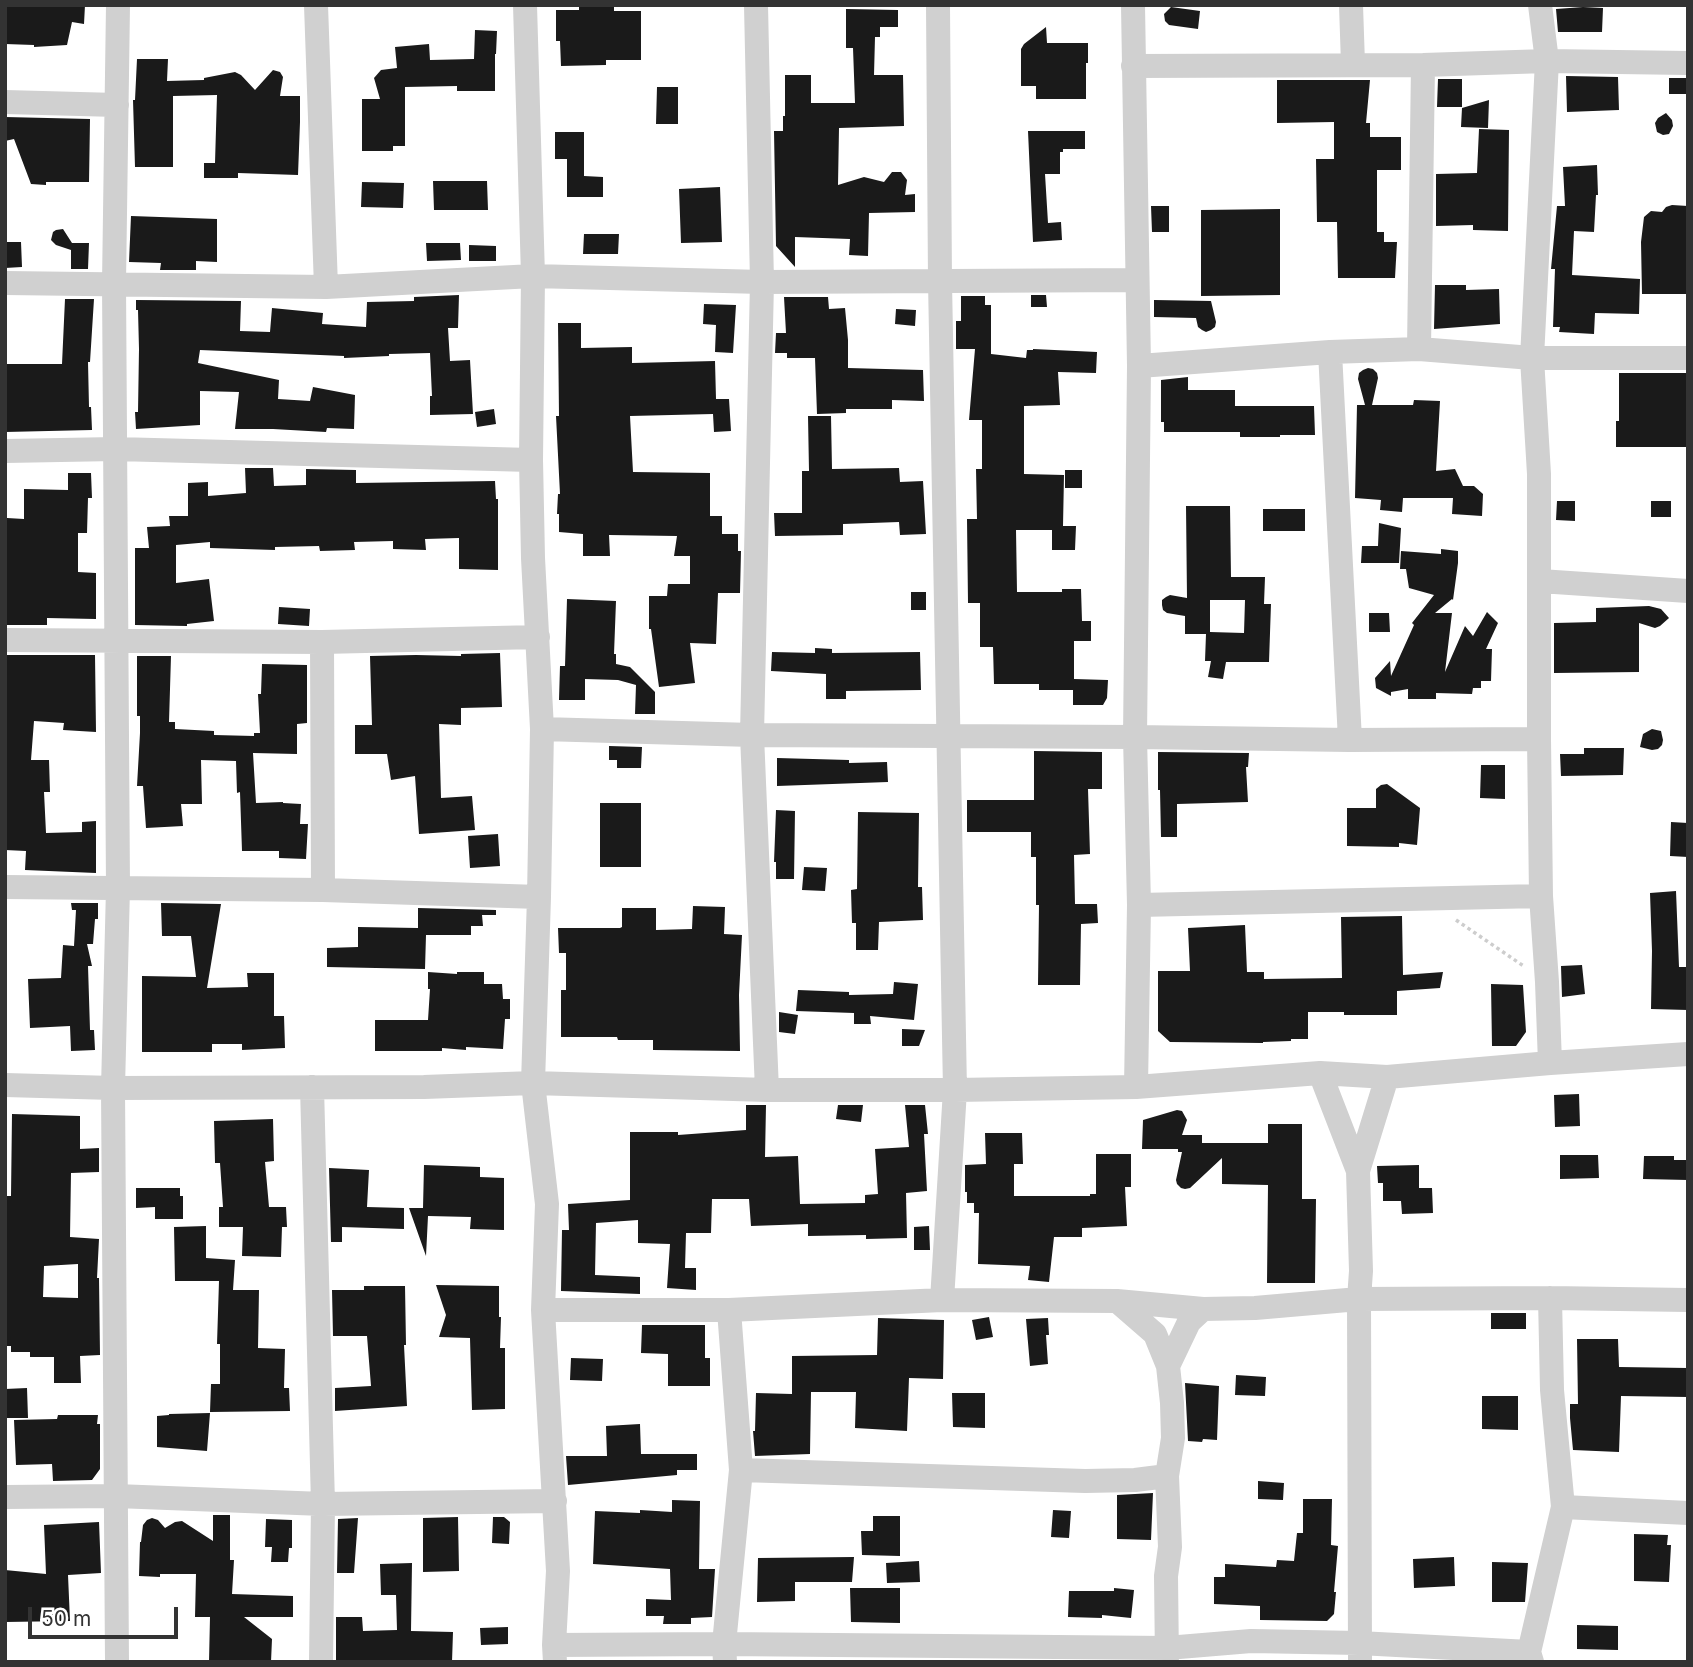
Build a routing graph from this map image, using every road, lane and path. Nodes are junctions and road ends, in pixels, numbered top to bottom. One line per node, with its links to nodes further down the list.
1 (118, 5): 15 (street)
2 (316, 5): 22 (street)
3 (524, 5): 16 (street)
4 (756, 5): 19 (street)
5 (938, 5): 18 (street)
6 (1133, 5): 13 (street)
7 (1351, 5): 11 (street)
8 (1540, 5): 9 (street)
9 (1547, 61): 10 (street); 12 (street); 25 (street)
10 (1688, 62)
11 (1353, 64): 12 (street); 13 (street)
12 (1423, 65): 23 (street)
13 (1133, 66): 17 (street)
14 (5, 102): 15 (street)
15 (117, 105): 21 (street)
16 (533, 276): 19 (street); 22 (street); 30 (street)
17 (1137, 280): 18 (street); 27 (street)
18 (940, 281): 19 (street); 39 (street)
19 (762, 282): 38 (street)
20 (5, 283): 21 (street)
21 (114, 283): 22 (street); 28 (street)
22 (326, 287)
23 (1419, 349): 24 (street); 25 (street)
24 (1330, 352): 27 (street); 42 (street)
25 (1532, 358): 26 (street); 31 (street)
26 (1688, 358)
27 (1139, 366): 40 (street)
28 (116, 449): 29 (street); 30 (street); 35 (street)
29 (5, 451)
30 (531, 460): 33 (street)
31 (1540, 581): 32 (street); 41 (street)
32 (1688, 591)
33 (538, 637): 36 (street); 37 (street)
34 (5, 640): 35 (street)
35 (116, 640): 36 (street); 44 (street)
36 (321, 642): 45 (street)
37 (542, 729): 38 (street); 47 (street)
38 (752, 735): 39 (street); 60 (street)
39 (947, 736): 40 (street); 61 (street)
40 (1135, 737): 42 (street); 49 (street)
41 (1539, 739): 42 (street); 46 (street)
42 (1350, 740)
43 (5, 887): 44 (street)
44 (118, 888): 45 (street); 59 (street)
45 (323, 890): 47 (street)
46 (1541, 896): 48 (street); 50 (street)
47 (540, 897): 55 (street)
48 (1427, 898): 49 (street); 50 (path)
49 (1139, 905): 58 (street)
50 (1547, 982): 52 (street)
51 (1688, 1054): 52 (street)
52 (1550, 1063): 54 (street)
53 (1320, 1073): 54 (street); 58 (street); 62 (street)
54 (1387, 1077): 62 (street)
55 (533, 1083): 57 (street); 60 (street); 69 (street)
56 (5, 1085): 59 (street)
57 (312, 1087): 59 (street); 77 (street)
58 (1136, 1087): 61 (street)
59 (113, 1088): 74 (street)
60 (766, 1090): 61 (street)
61 (955, 1090): 65 (street)
62 (1359, 1171): 63 (street)
63 (1359, 1298): 64 (street); 68 (street); 82 (street)
64 (1550, 1298): 66 (street); 78 (street)
65 (942, 1300): 67 (street); 70 (street)
66 (1688, 1300)
67 (1117, 1301): 68 (street); 71 (street)
68 (1203, 1309): 71 (street)
69 (543, 1310): 70 (street); 76 (street)
70 (730, 1310): 72 (street)
71 (1168, 1366): 73 (street)
72 (741, 1470): 73 (street); 81 (street)
73 (1167, 1476): 83 (street)
74 (116, 1496): 75 (street); 77 (street); 85 (street)
75 (5, 1497)
76 (555, 1501): 77 (street); 80 (street)
77 (323, 1504): 86 (street)
78 (1563, 1507): 79 (street); 84 (street)
79 (1688, 1513)
80 (555, 1653): 81 (street)
81 (724, 1653): 83 (street)
82 (1359, 1653): 83 (street); 84 (street)
83 (1167, 1655)
84 (1531, 1657)
85 (117, 1662)
86 (321, 1662)

